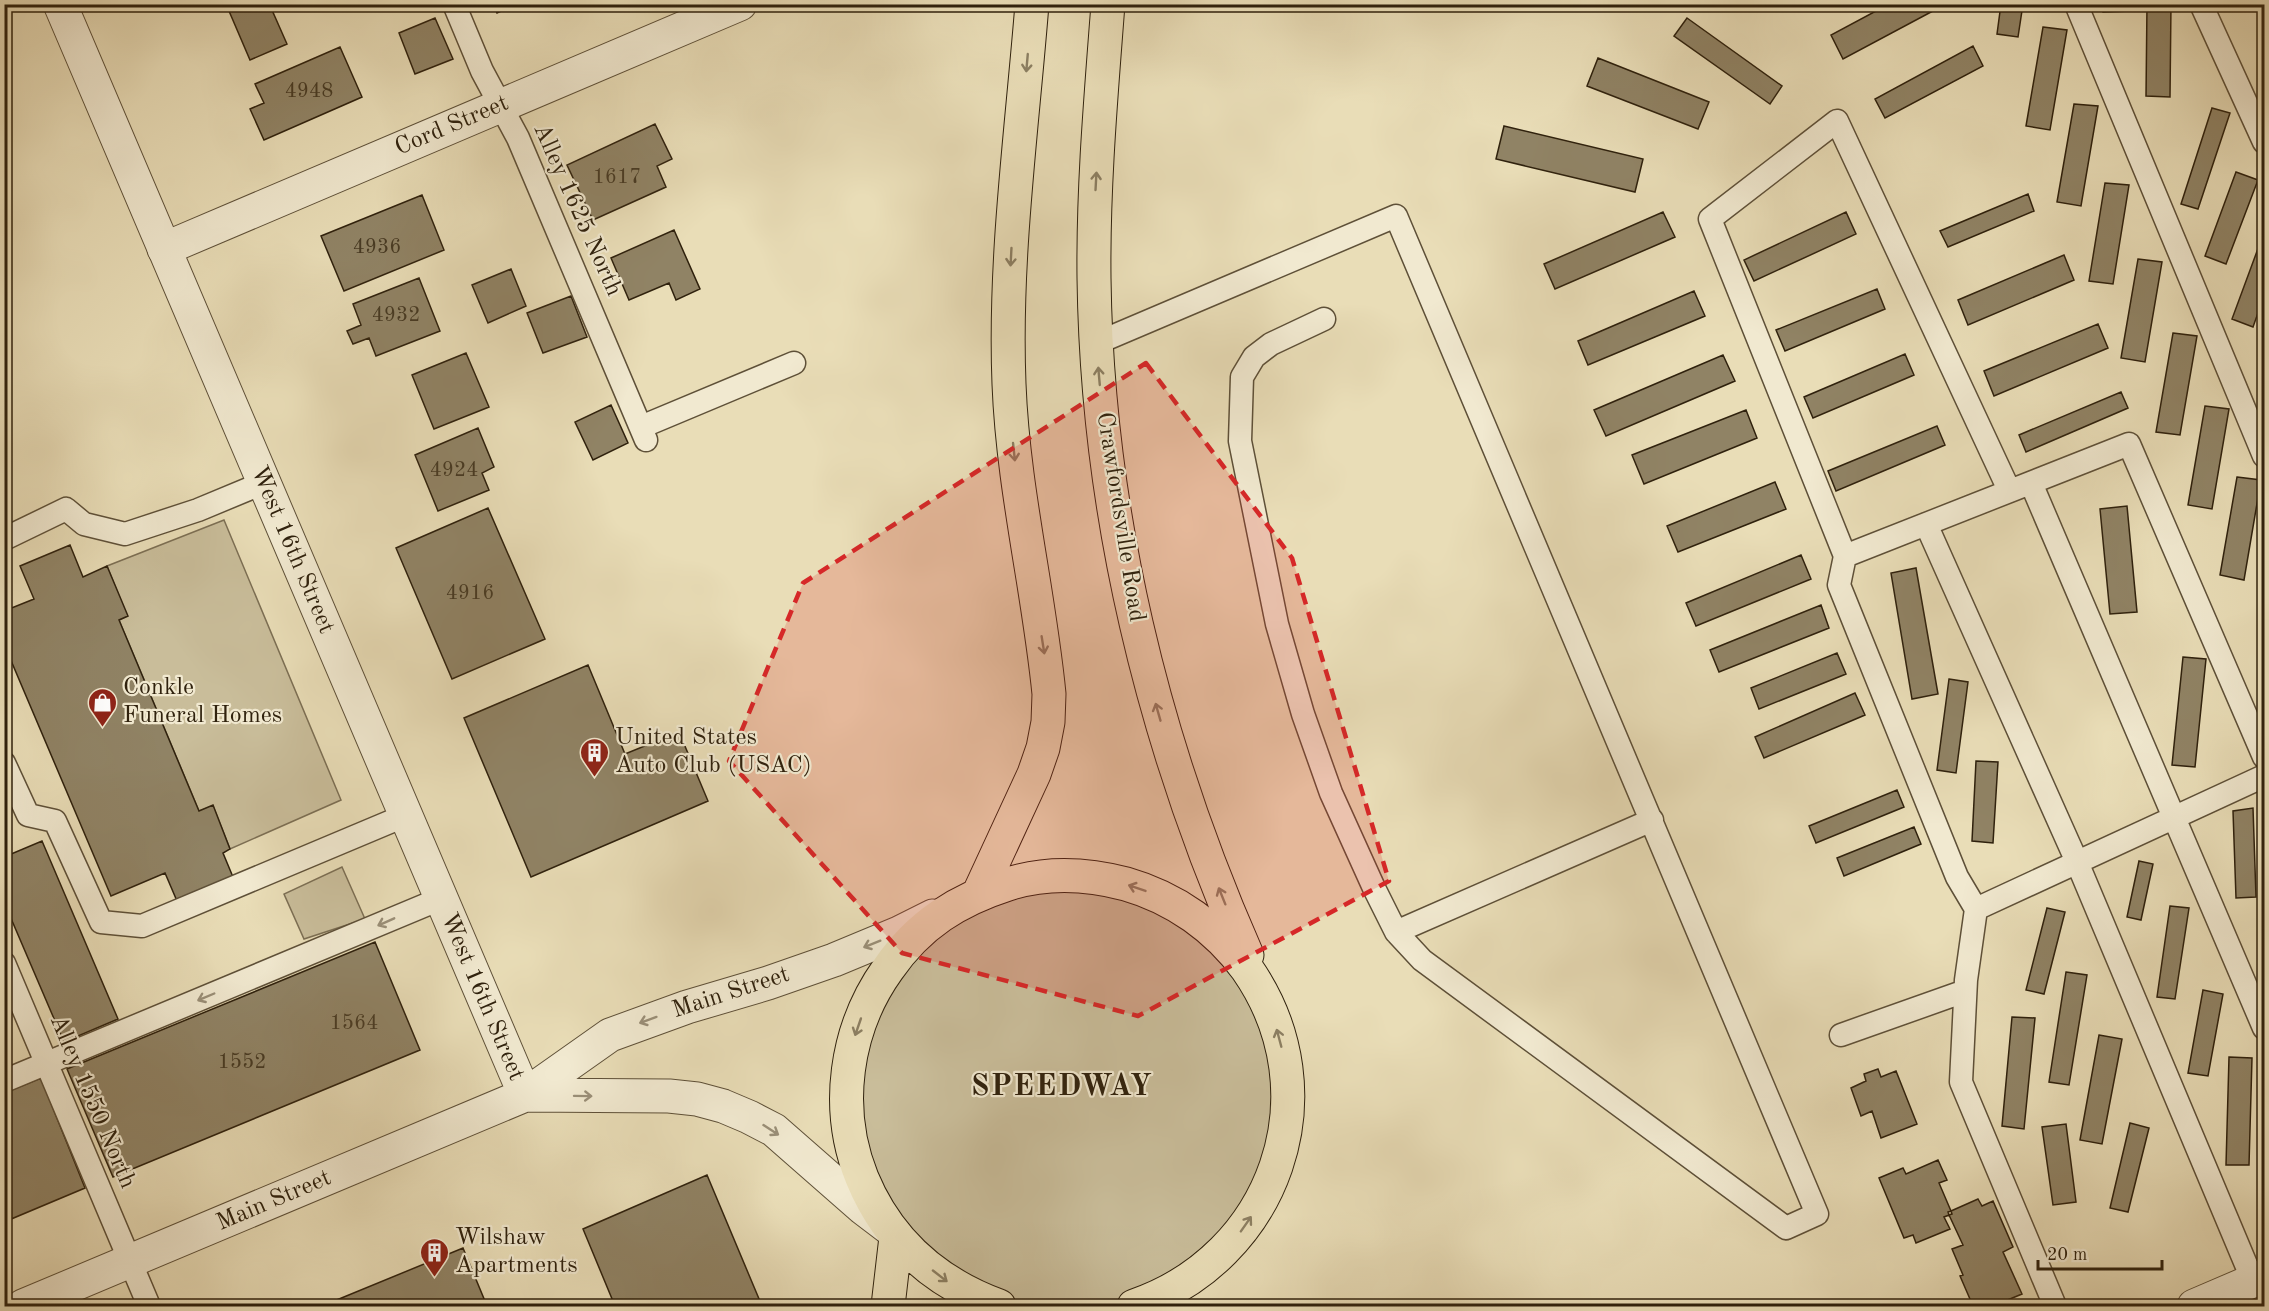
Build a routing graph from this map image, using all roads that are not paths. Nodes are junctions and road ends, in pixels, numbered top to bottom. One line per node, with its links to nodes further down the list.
1 (60, 4): 10 (street, West 16th Street)
2 (454, 4): 8 (lane, Alley 1625 North)
3 (740, 4): 8 (street, Cord Street)
4 (1032, 4): 28 (main road, one-way to 28)
5 (1108, 4): 12 (main road, Crawfordsville Road, one-way to 5)
6 (2076, 4): 14 (lane)
7 (2201, 4): 9 (lane)
8 (501, 106): 10 (street, Cord Street); 13 (lane, Alley 1625 North)
9 (2265, 142)
10 (164, 249): 15 (street, West 16th Street)
11 (1324, 319): 32 (lane)
12 (1096, 343): 26 (lane); 35 (main road, Crawfordsville Road, one-way to 12)
13 (794, 363)
14 (2265, 456)
15 (263, 483): 19 (lane); 24 (street, West 16th Street)
16 (2031, 483): 17 (lane); 21 (lane); 25 (lane)
17 (2009, 490): 18 (lane); 20 (lane)
18 (1926, 524): 20 (lane); 27 (lane)
19 (4, 539)
20 (1845, 556): 31 (lane)
21 (2265, 757)
22 (4, 763): 24 (lane)
23 (2265, 776): 25 (lane)
24 (404, 816): 29 (street, West 16th Street)
25 (2175, 817): 27 (lane); 36 (lane)
26 (1652, 820): 32 (lane); 32 (lane)
27 (2077, 862): 31 (lane); 44 (lane)
28 (979, 894): 30 (main road); 35 (main road, one-way to 28)
29 (440, 899): 38 (lane, one-way to 38); 40 (street, West 16th Street)
30 (948, 909): 40 (street, Main Street, one-way to 40); 41 (main road, one-way to 41)
31 (1976, 909): 34 (lane)
32 (1396, 932)
33 (4, 963): 38 (lane, Alley 1550 North)
34 (1965, 991): 37 (lane); 51 (lane)
35 (1269, 1008): 43 (main road, one-way to 35)
36 (2265, 1028)
37 (1841, 1035)
38 (46, 1063): 39 (lane); 42 (lane, Alley 1550 North)
39 (4, 1081)
40 (525, 1095): 41 (street, Main Street, one-way to 41); 42 (street, Main Street)
41 (892, 1232): 47 (main road); 48 (main road, one-way to 48)
42 (130, 1262): 45 (street, Main Street); 46 (lane, Alley 1550 North)
43 (1208, 1267): 49 (main road); 50 (main road)
44 (2259, 1279): 52 (street)
45 (23, 1306)
46 (149, 1306)
47 (888, 1306)
48 (999, 1306)
49 (1134, 1306)
50 (1162, 1306)
51 (2055, 1306)
52 (2194, 1306)

